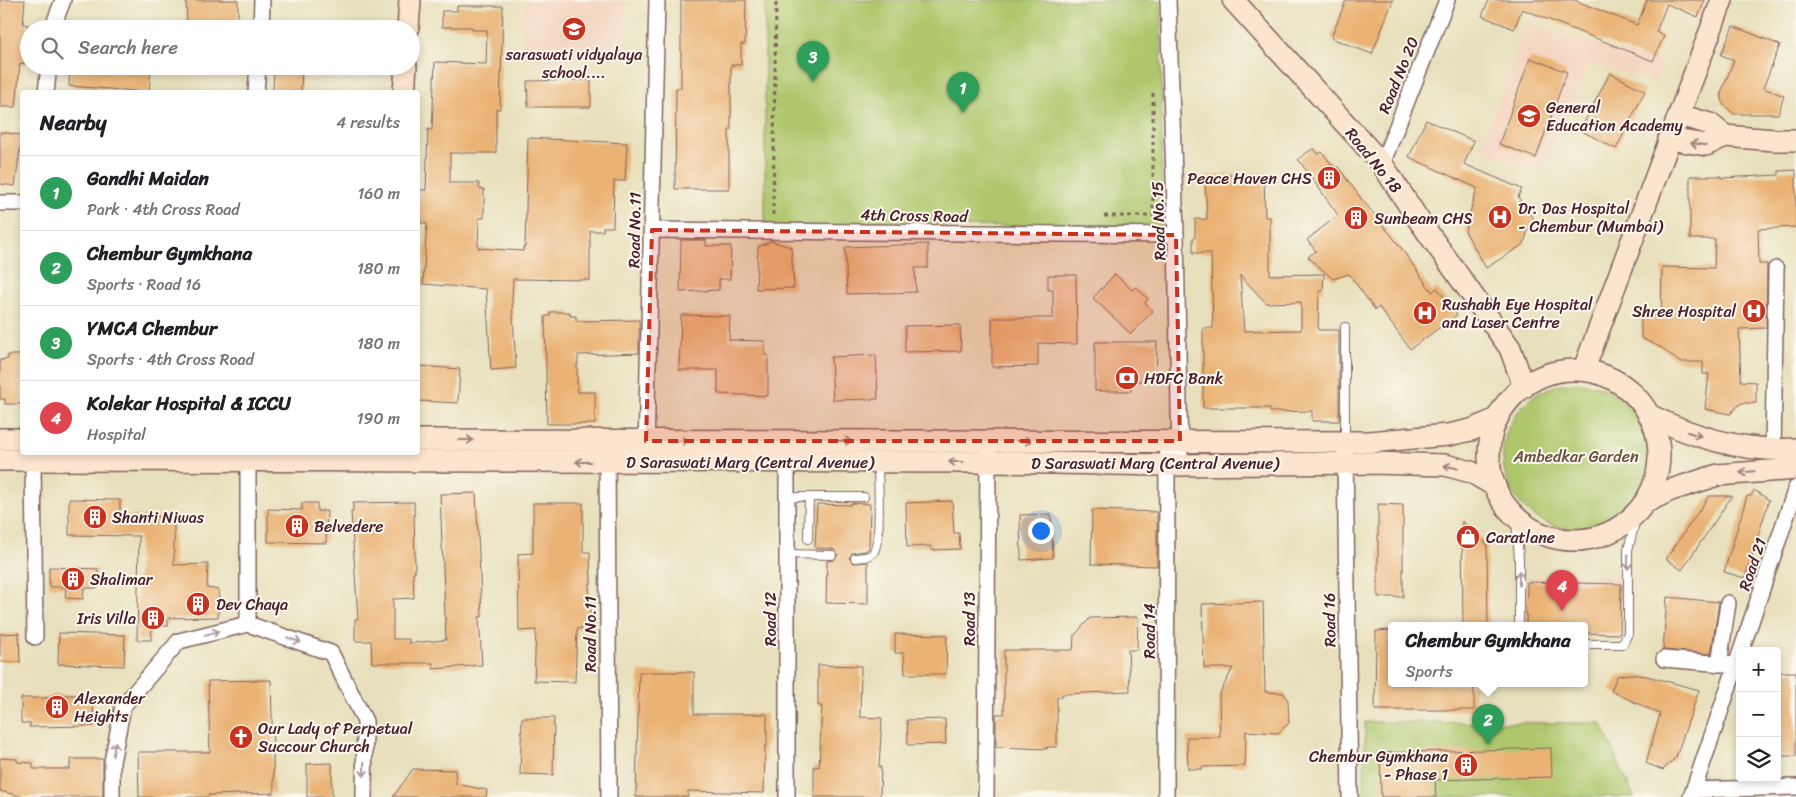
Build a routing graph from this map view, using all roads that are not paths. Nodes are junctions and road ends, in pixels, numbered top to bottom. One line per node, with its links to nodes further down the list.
1 (262, 0): 10 (street)
2 (410, 0): 11 (main road)
3 (657, 0): 25 (street, Road No.11)
4 (1168, 0): 26 (street, Road No.15)
5 (1233, 0): 22 (main road, Road No 18)
6 (1447, 0): 22 (street, Road No 20)
7 (1722, 0): 18 (main road)
8 (60, 3): 9 (street)
9 (55, 20)
10 (261, 20)
11 (409, 20)
12 (48, 75): 15 (street)
13 (257, 75): 16 (street)
14 (405, 75): 17 (main road)
15 (46, 90)
16 (256, 90)
17 (404, 90)
18 (1679, 114): 19 (main road); 20 (main road)
19 (1725, 136): 20 (main road, one-way to 20); 21 (main road)
20 (1669, 139): 29 (main road)
21 (1796, 140)
22 (1382, 164): 30 (main road, Road No 18)
23 (0, 203): 24 (street)
24 (20, 203)
25 (652, 230): 26 (street, 4th Cross Road); 37 (street, Road No.11)
26 (1176, 235): 40 (street, Road No.15)
27 (1776, 269): 43 (street)
28 (1345, 327): 41 (lane)
29 (1584, 369): 30 (main road); 31 (main road)
30 (1524, 387): 32 (main road)
31 (1649, 415): 43 (main road, one-way to 43); 61 (main road)
32 (1498, 419): 41 (main road, D Saraswati Marg (Central Avenue)); 56 (main road)
33 (0, 439): 34 (main road)
34 (20, 439)
35 (420, 440): 36 (main road, D Saraswati Marg (Central Avenue), one-way to 36)
36 (607, 440): 37 (main road, D Saraswati Marg (Central Avenue)); 48 (street, Road No.11)
37 (646, 440): 38 (main road, D Saraswati Marg (Central Avenue), one-way to 38); 49 (street, Road No.11)
38 (787, 441): 39 (main road, D Saraswati Marg (Central Avenue), one-way to 39); 50 (street, Road 12)
39 (988, 441): 40 (main road, D Saraswati Marg (Central Avenue), one-way to 40); 52 (street, Road 13)
40 (1174, 441): 41 (main road, D Saraswati Marg (Central Avenue)); 54 (street, Road No.15)
41 (1345, 442): 53 (street, Road 16)
42 (1796, 449): 43 (main road)
43 (1773, 451)
44 (248, 457): 45 (main road, D Saraswati Marg (Central Avenue)); 47 (main road, D Saraswati Marg (Central Avenue)); 69 (street)
45 (391, 457): 48 (main road, D Saraswati Marg (Central Avenue), one-way to 45)
46 (0, 460): 47 (main road, D Saraswati Marg (Central Avenue))
47 (33, 460): 70 (street)
48 (607, 462): 49 (main road, D Saraswati Marg (Central Avenue)); 81 (street, Road No.11)
49 (646, 462): 50 (main road, D Saraswati Marg (Central Avenue))
50 (787, 462): 51 (main road, D Saraswati Marg (Central Avenue)); 58 (street, Road 12)
51 (878, 462): 52 (main road, D Saraswati Marg (Central Avenue), one-way to 51); 66 (lane)
52 (988, 462): 54 (main road, D Saraswati Marg (Central Avenue)); 83 (street, Road 13)
53 (1344, 463): 54 (main road, D Saraswati Marg (Central Avenue)); 56 (main road, D Saraswati Marg (Central Avenue), one-way to 53); 85 (street, Road 16)
54 (1174, 465): 84 (street, Road 14)
55 (1796, 469): 61 (main road, one-way to 61)
56 (1495, 486): 62 (main road)
57 (1796, 488): 67 (street, Road 21)
58 (787, 497): 59 (lane); 64 (street, Road 12)
59 (809, 497): 60 (lane); 63 (lane)
60 (864, 497)
61 (1641, 509): 62 (main road); 71 (lane, one-way to 71)
62 (1516, 518): 68 (lane, one-way to 62)
63 (808, 539)
64 (787, 554): 65 (lane); 82 (street, Road 12)
65 (832, 555)
66 (855, 558)
67 (1751, 620): 72 (street, Road 21); 75 (street)
68 (1519, 622)
69 (248, 624): 79 (street, one-way to 69); 80 (street, one-way to 80)
70 (35, 637)
71 (1588, 644)
72 (1742, 647)
73 (1736, 658): 75 (street)
74 (1664, 659): 75 (street)
75 (1719, 664)
76 (1736, 666): 78 (street, Road 21)
77 (1796, 787): 78 (street)
78 (1693, 793)
79 (112, 797)
80 (364, 797)
81 (609, 797)
82 (787, 797)
83 (986, 797)
84 (1166, 797)
85 (1350, 797)

